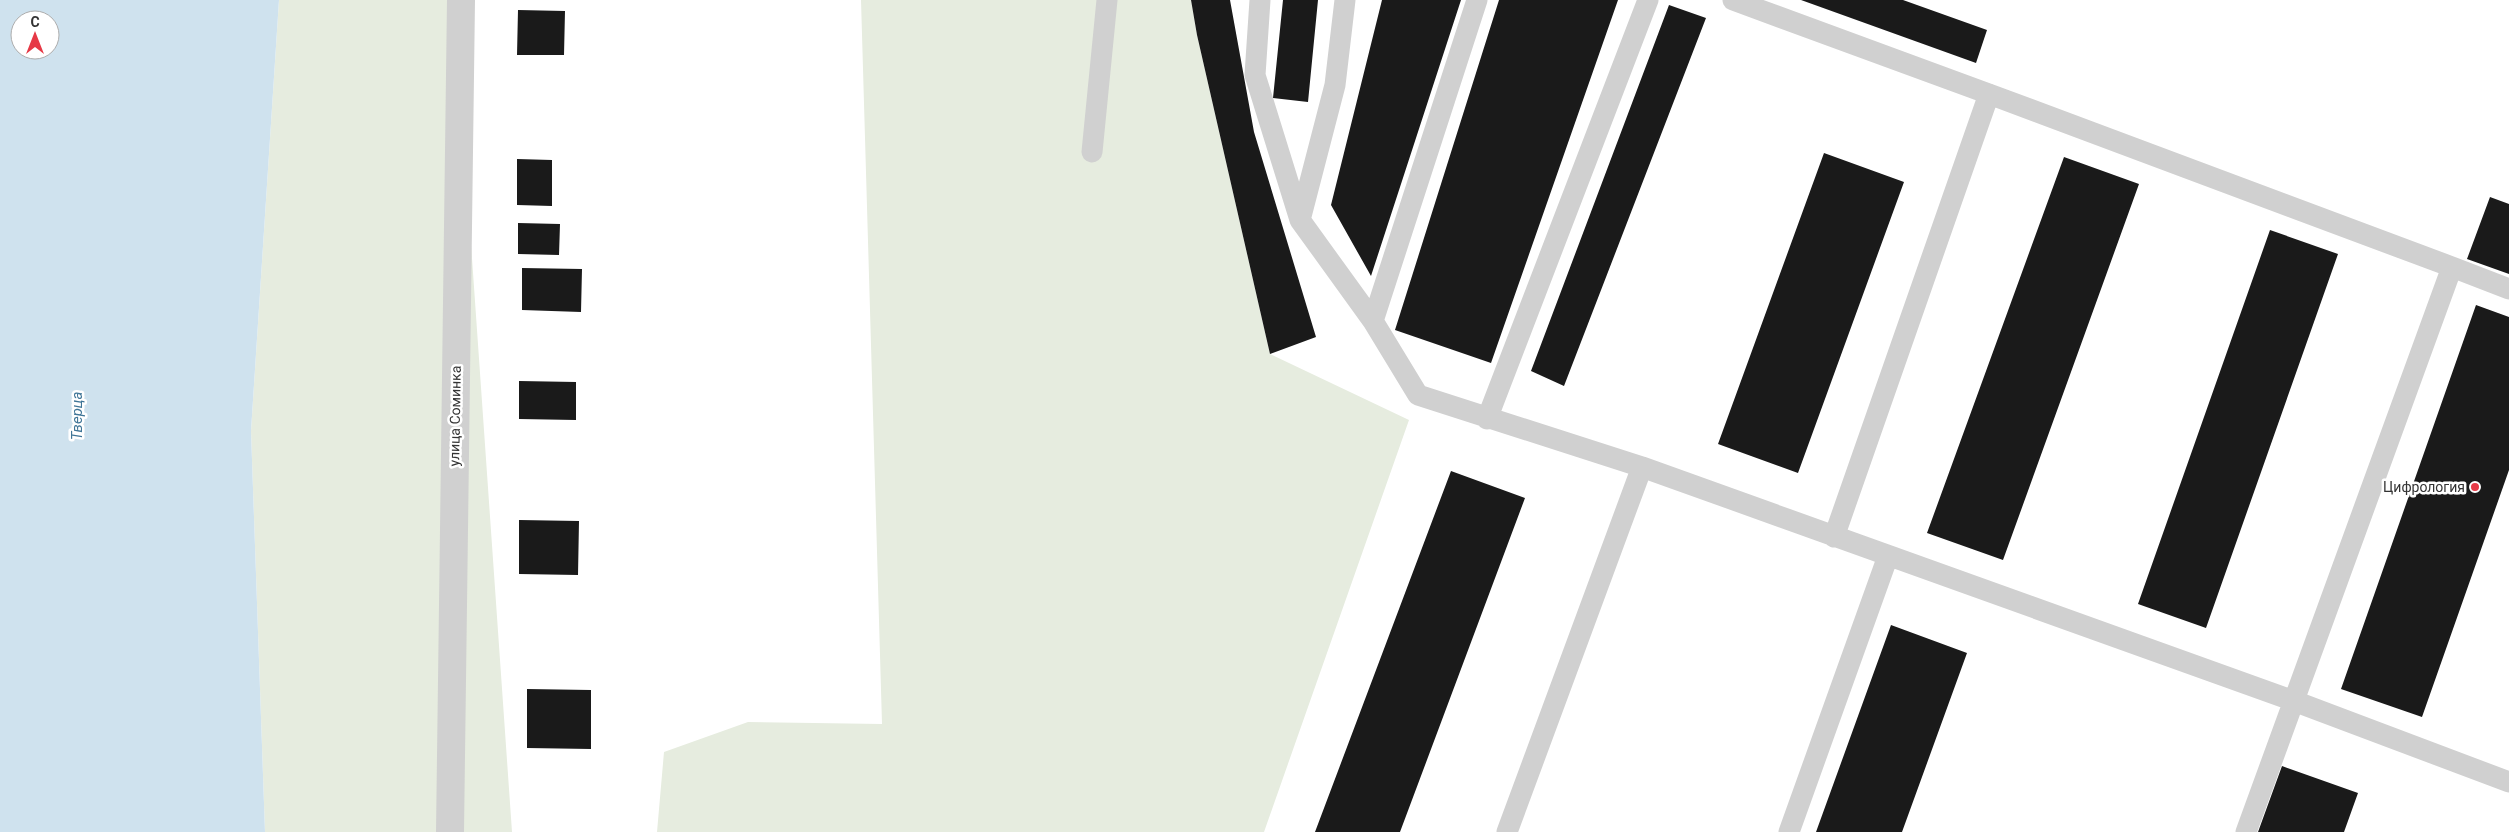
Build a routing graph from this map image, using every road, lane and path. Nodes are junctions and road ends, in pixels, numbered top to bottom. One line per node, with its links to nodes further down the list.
1 (461, 0): 20 (street, улица Соминка)
2 (1107, 0): 9 (lane)
3 (1260, 0): 10 (lane)
4 (1345, 0): 10 (lane)
5 (1477, 0): 13 (lane)
6 (1648, 0): 14 (lane)
7 (1733, 0): 8 (lane)
8 (1989, 94): 11 (lane); 16 (lane)
9 (1092, 152)
10 (1300, 220): 13 (lane)
11 (2452, 267): 12 (lane); 18 (lane)
12 (2509, 289)
13 (1373, 321): 14 (lane)
14 (1487, 419): 15 (lane)
15 (1642, 467): 16 (lane); 21 (lane)
16 (1834, 536): 17 (lane)
17 (1888, 556): 18 (lane); 22 (lane)
18 (2294, 701): 19 (lane); 23 (lane)
19 (2509, 782)
20 (450, 832)
21 (1507, 832)
22 (1789, 832)
23 (2246, 832)

